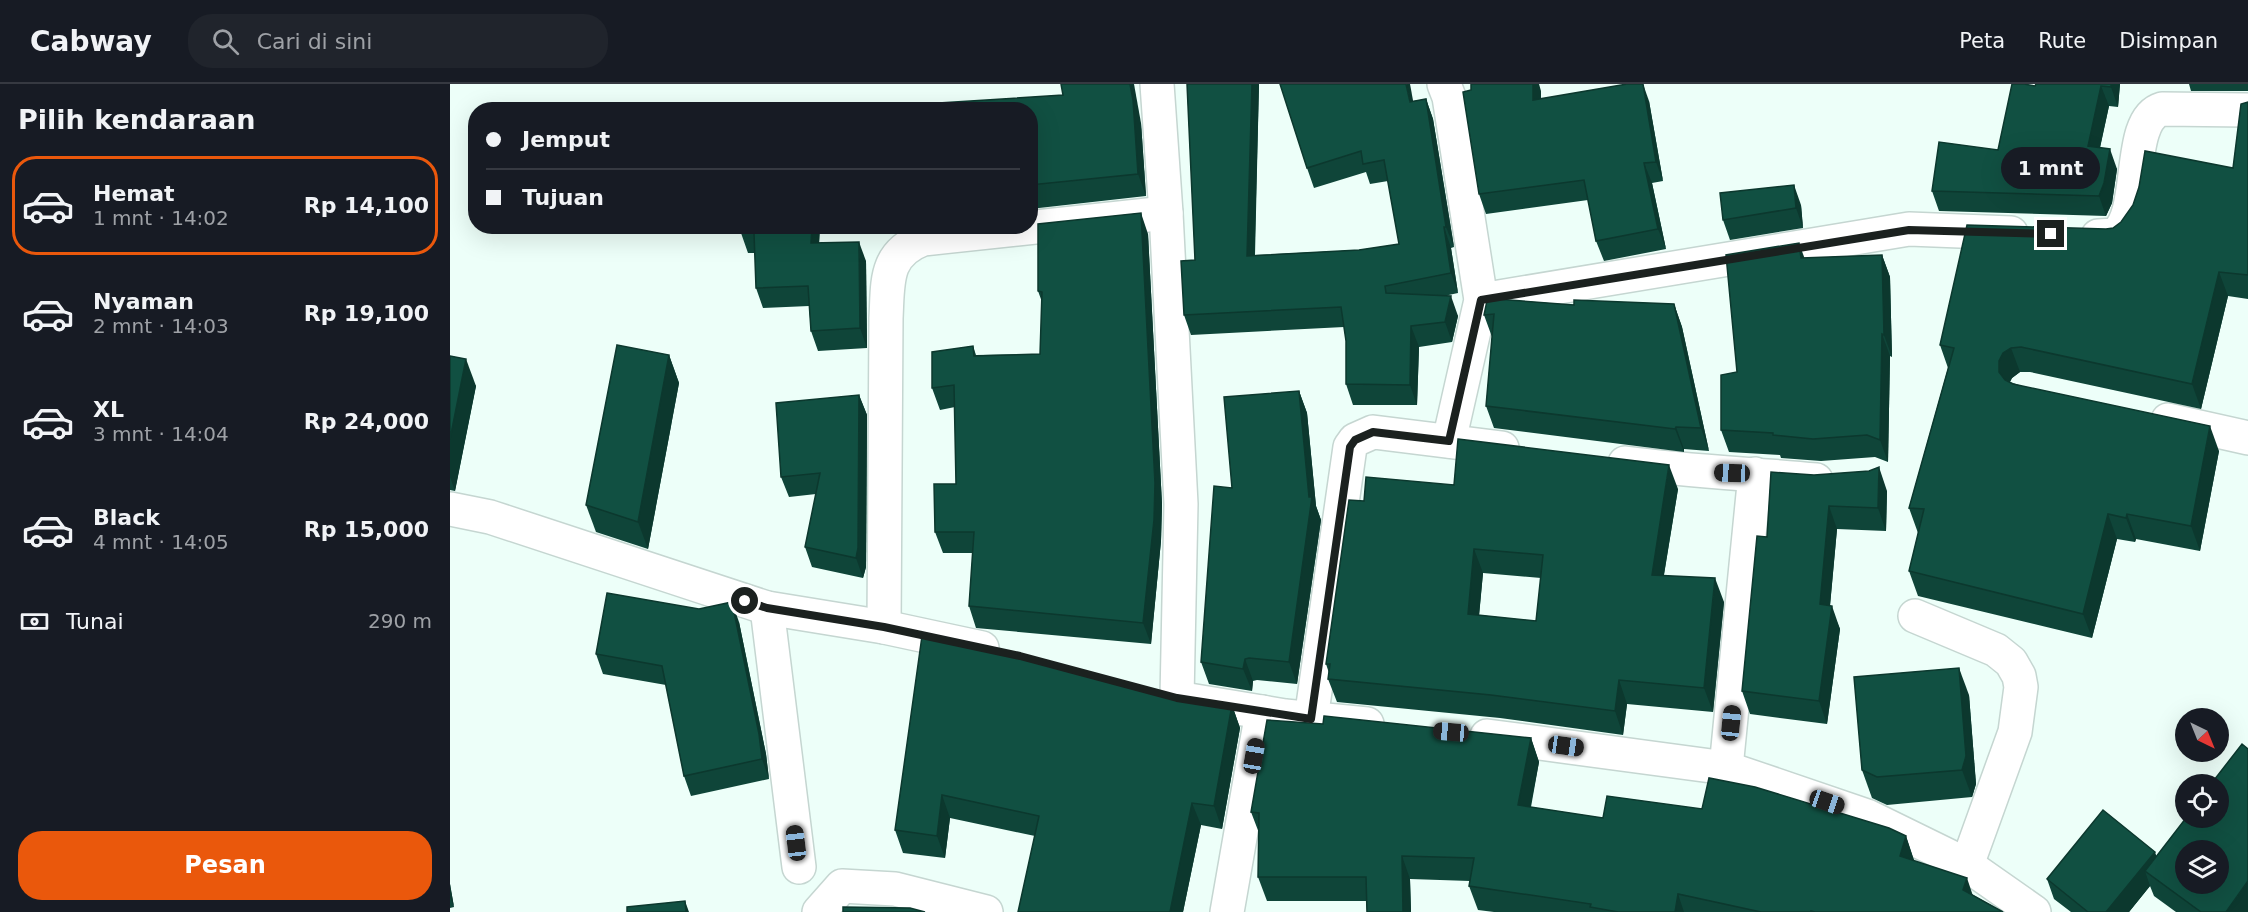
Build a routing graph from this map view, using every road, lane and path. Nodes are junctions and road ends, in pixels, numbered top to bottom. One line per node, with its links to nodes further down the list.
1 (1157, 84): 4 (street)
2 (1444, 84): 7 (street)
3 (2248, 110): 7 (street)
4 (1166, 213): 5 (street); 21 (street)
5 (1038, 227)
6 (970, 234): 18 (street)
7 (1481, 300): 10 (street)
8 (2143, 415): 9 (street)
9 (2248, 438)
10 (1449, 441): 11 (street); 23 (street)
11 (1532, 452)
12 (1591, 459): 13 (street)
13 (1755, 474): 14 (street); 26 (street)
14 (1843, 479)
15 (450, 509): 16 (street)
16 (767, 608): 18 (street); 28 (street)
17 (1915, 616): 27 (street)
18 (884, 627): 19 (street)
19 (1009, 654)
20 (1144, 689): 21 (street)
21 (1177, 698): 22 (street)
22 (1262, 712): 23 (street); 31 (street)
23 (1311, 719): 24 (street)
24 (1393, 727)
25 (1463, 733): 26 (street)
26 (1726, 768): 27 (street)
27 (1967, 865): 32 (street)
28 (800, 867)
29 (819, 912): 30 (street)
30 (986, 912)
31 (1227, 912)
32 (2034, 912)

